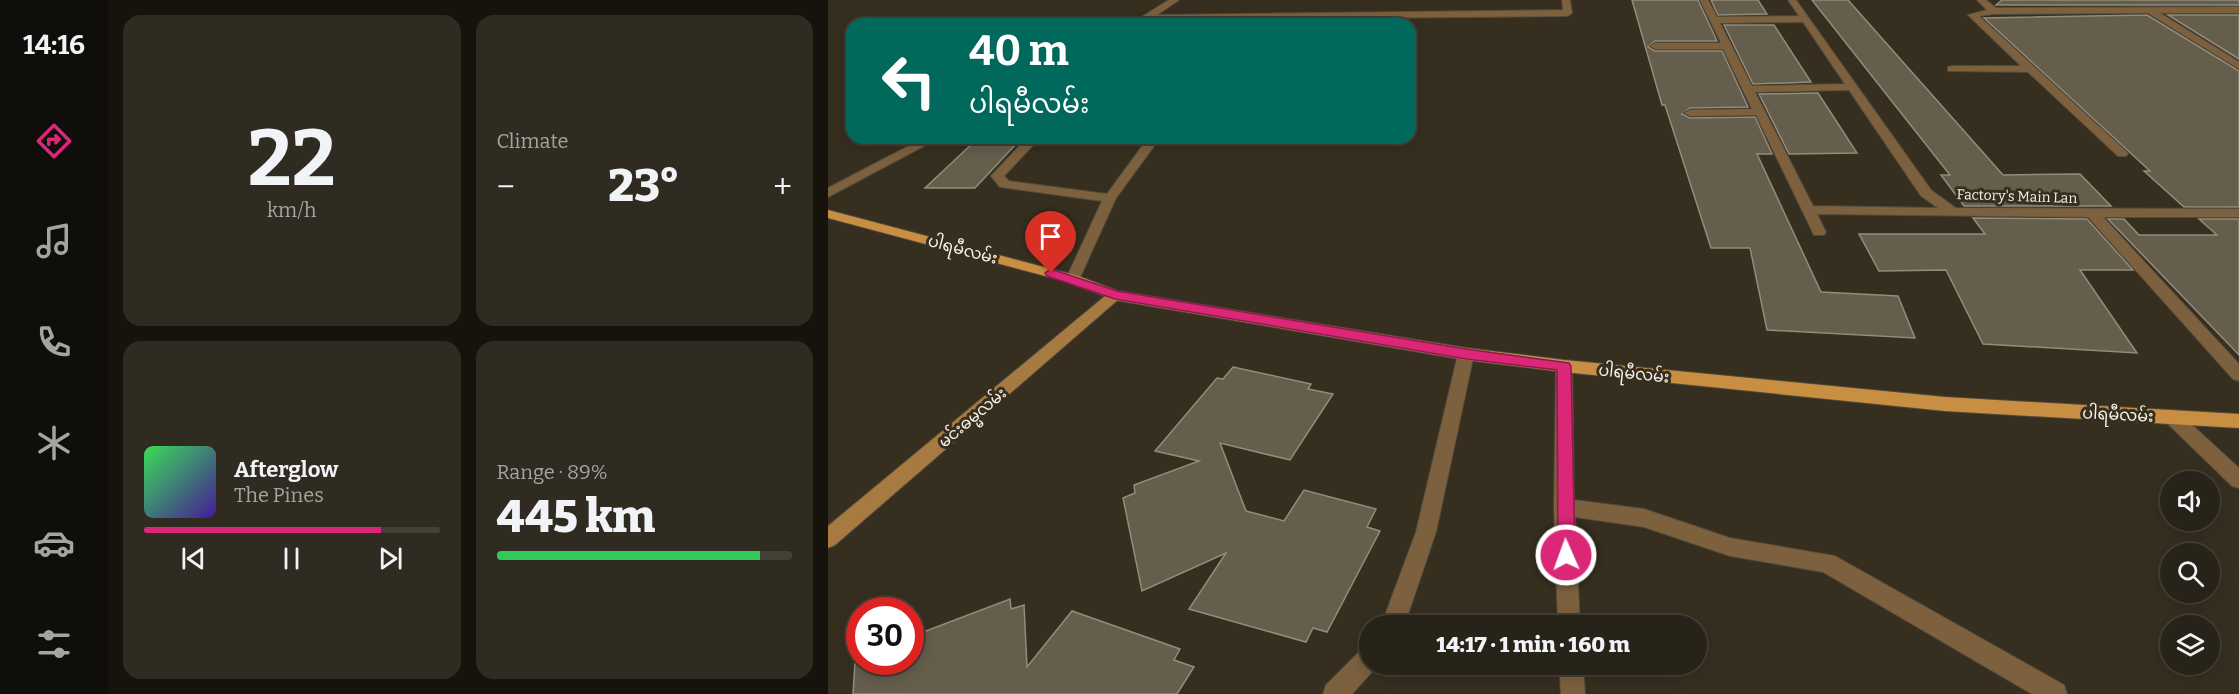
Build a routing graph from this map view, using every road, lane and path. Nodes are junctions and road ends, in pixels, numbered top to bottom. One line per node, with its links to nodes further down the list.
1 (1175, 0): 11 (street)
2 (1566, 0): 11 (street)
3 (1704, 0): 13 (street)
4 (1792, 0): 12 (street, Factory's Main Lan)
5 (1981, 0): 10 (street)
6 (2182, 0): 8 (street)
7 (2149, 10): 8 (street); 10 (street); 16 (street)
8 (2200, 10): 9 (street)
9 (2239, 10)
10 (1994, 11): 18 (street)
11 (1146, 18)
12 (1805, 19): 13 (street); 19 (street, Factory's Main Lan)
13 (1713, 20): 15 (street)
14 (1655, 46): 15 (street)
15 (1726, 46): 20 (street)
16 (2239, 66)
17 (1952, 69): 18 (street)
18 (2030, 69): 26 (street)
19 (1853, 87): 20 (street); 30 (street, Factory's Main Lan)
20 (1747, 89): 21 (street)
21 (1759, 112): 22 (street); 29 (street)
22 (1690, 113)
23 (922, 144): 27 (street)
24 (1028, 144): 28 (street)
25 (1150, 144): 28 (street)
26 (2122, 153)
27 (828, 193)
28 (1110, 198): 35 (street)
29 (1808, 210): 30 (street); 34 (street)
30 (1953, 212): 33 (street, Factory's Main Lan)
31 (828, 213): 35 (main road, ပါရမီလမ်း)
32 (2239, 213): 33 (street, Factory's Main Lan)
33 (2092, 214): 39 (street)
34 (1819, 232)
35 (1073, 279): 36 (main road, ပါရမီလမ်း)
36 (1115, 295): 37 (main road, ပါရမီလမ်း); 44 (main road, မင်းဓမ္မလမ်း)
37 (1466, 354): 38 (main road, ပါရမီလမ်း); 45 (street)
38 (1564, 366): 40 (main road, ပါရမီလမ်း); 43 (street)
39 (2239, 375)
40 (2172, 417): 41 (main road, ပါရမီလမ်း); 42 (street)
41 (2239, 421)
42 (2239, 480)
43 (1564, 507): 46 (street); 51 (street)
44 (828, 539)
45 (1396, 615)
46 (1569, 615)
47 (1359, 669): 49 (street)
48 (1572, 675): 50 (street)
49 (1335, 694)
50 (1573, 694)
51 (2055, 694)

